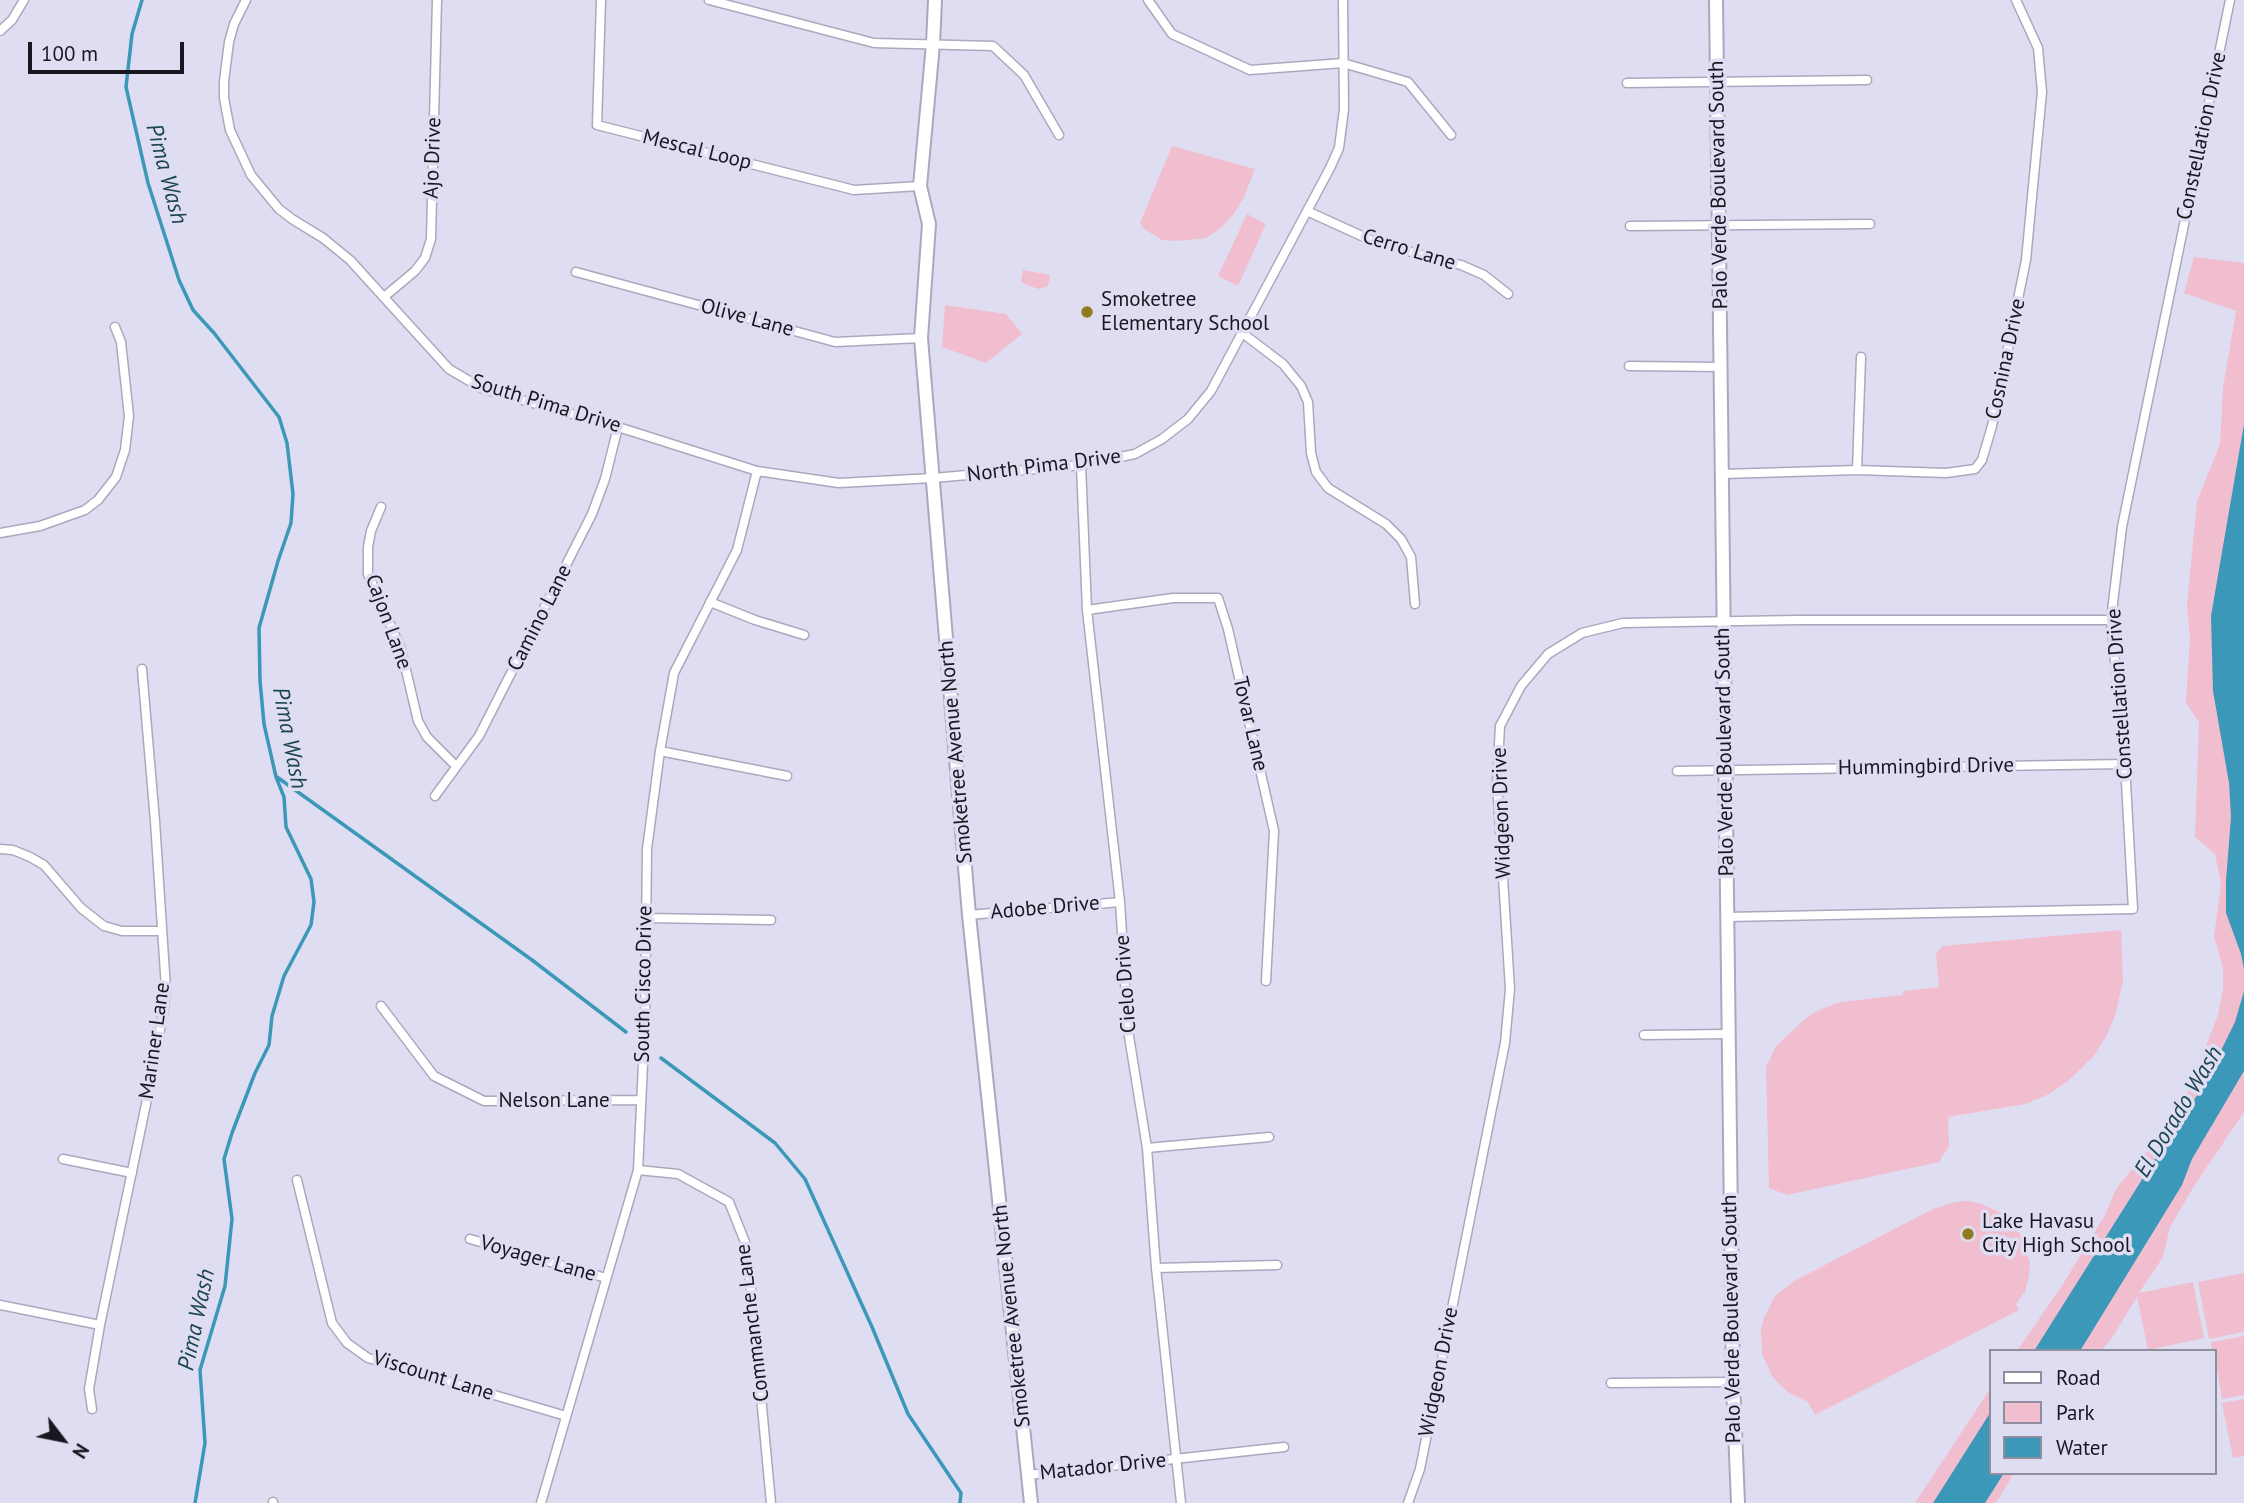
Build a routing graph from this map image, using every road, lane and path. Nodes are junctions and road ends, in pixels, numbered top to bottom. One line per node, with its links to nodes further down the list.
1 (24, 0): 12 (street)
2 (246, 0): 27 (street, South Pima Drive)
3 (437, 0): 27 (street, Ajo Drive)
4 (601, 0): 20 (street, Mescal Loop)
5 (709, 0): 13 (street)
6 (935, 0): 13 (street, Smoketree Avenue North)
7 (1148, 0): 14 (street)
8 (1343, 0): 14 (street, North Pima Drive)
9 (1716, 0): 16 (street, Palo Verde Boulevard South)
10 (2016, 0): 36 (street, Cosnina Drive)
11 (2230, 0): 45 (street, Constellation Drive)
12 (0, 31)
13 (933, 44): 18 (street); 20 (street, Smoketree Avenue North)
14 (1343, 64): 19 (street); 21 (street, North Pima Drive)
15 (1867, 80): 16 (street)
16 (1718, 82): 17 (street); 24 (street, Palo Verde Boulevard South)
17 (1627, 83)
18 (1059, 135)
19 (1451, 135)
20 (920, 186): 30 (street, Smoketree Avenue North)
21 (1307, 211): 26 (street, Cerro Lane); 29 (street, North Pima Drive)
22 (1870, 224): 24 (street)
23 (1630, 226): 24 (street)
24 (1719, 226): 33 (street, Palo Verde Boulevard South)
25 (576, 272): 30 (street, Olive Lane)
26 (1508, 294)
27 (384, 297): 34 (street, South Pima Drive)
28 (115, 327): 41 (street)
29 (1241, 332): 35 (street, North Pima Drive); 43 (street)
30 (921, 338): 39 (street, Smoketree Avenue North)
31 (1861, 358): 36 (street)
32 (1629, 366): 33 (street)
33 (1721, 367): 38 (street, Palo Verde Boulevard South)
34 (618, 427): 37 (street, South Pima Drive); 51 (street, Camino Lane)
35 (1081, 465): 39 (street, North Pima Drive); 44 (street, Cielo Drive)
36 (1857, 470): 38 (street, Cosnina Drive)
37 (757, 471): 39 (street, South Pima Drive); 42 (street, South Cisco Drive)
38 (1723, 474): 46 (street, Palo Verde Boulevard South)
39 (933, 478): 58 (street, Smoketree Avenue North)
40 (382, 508): 51 (street, Cajon Lane)
41 (0, 533)
42 (710, 602): 47 (street); 49 (street, South Cisco Drive)
43 (1415, 604)
44 (1087, 610): 57 (street, Cielo Drive); 63 (street, Tovar Lane)
45 (2111, 620): 46 (street, Widgeon Drive); 50 (street, Constellation Drive)
46 (1724, 622): 52 (street, Palo Verde Boulevard South); 91 (street, Widgeon Drive)
47 (804, 635)
48 (142, 668): 62 (street, Mariner Lane)
49 (660, 751): 54 (street); 60 (street, South Cisco Drive)
50 (2125, 764): 52 (street, Hummingbird Drive); 59 (street, Constellation Drive)
51 (456, 766): 55 (street, Camino Lane)
52 (1726, 770): 53 (street, Hummingbird Drive); 59 (street, Palo Verde Boulevard South)
53 (1677, 771)
54 (787, 776)
55 (435, 796)
56 (0, 849): 62 (street)
57 (1121, 902): 58 (street, Adobe Drive); 69 (street, Cielo Drive)
58 (969, 915): 86 (street, Smoketree Avenue North)
59 (1727, 917): 65 (street, Palo Verde Boulevard South)
60 (646, 918): 61 (street); 67 (street, South Cisco Drive)
61 (771, 920)
62 (161, 931): 72 (street, Mariner Lane)
63 (1266, 981)
64 (381, 1006): 67 (street, Nelson Lane)
65 (1729, 1034): 66 (street); 80 (street, Palo Verde Boulevard South)
66 (1644, 1035)
67 (641, 1100): 71 (street, South Cisco Drive)
68 (1269, 1137): 69 (street)
69 (1147, 1148): 76 (street, Cielo Drive)
70 (63, 1159): 72 (street)
71 (638, 1170): 77 (street, South Cisco Drive); 88 (street, Commanche Lane)
72 (132, 1173): 79 (street, Mariner Lane)
73 (297, 1180): 83 (street, Viscount Lane)
74 (470, 1239): 77 (street, Voyager Lane)
75 (1277, 1265): 76 (street)
76 (1156, 1268): 85 (street, Cielo Drive)
77 (606, 1279): 83 (street, South Cisco Drive)
78 (0, 1305): 79 (street)
79 (100, 1325): 82 (street, Mariner Lane)
80 (1733, 1382): 81 (street); 92 (street, Palo Verde Boulevard South)
81 (1611, 1383)
82 (92, 1409)
83 (566, 1416): 87 (street, South Cisco Drive)
84 (1284, 1447): 85 (street, Matador Drive)
85 (1178, 1460): 86 (street, Matador Drive); 90 (street, Cielo Drive)
86 (1028, 1475): 89 (street, Smoketree Avenue North)
87 (541, 1503)
88 (771, 1503)
89 (1031, 1503)
90 (1181, 1503)
91 (1408, 1503)
92 (1738, 1503)

